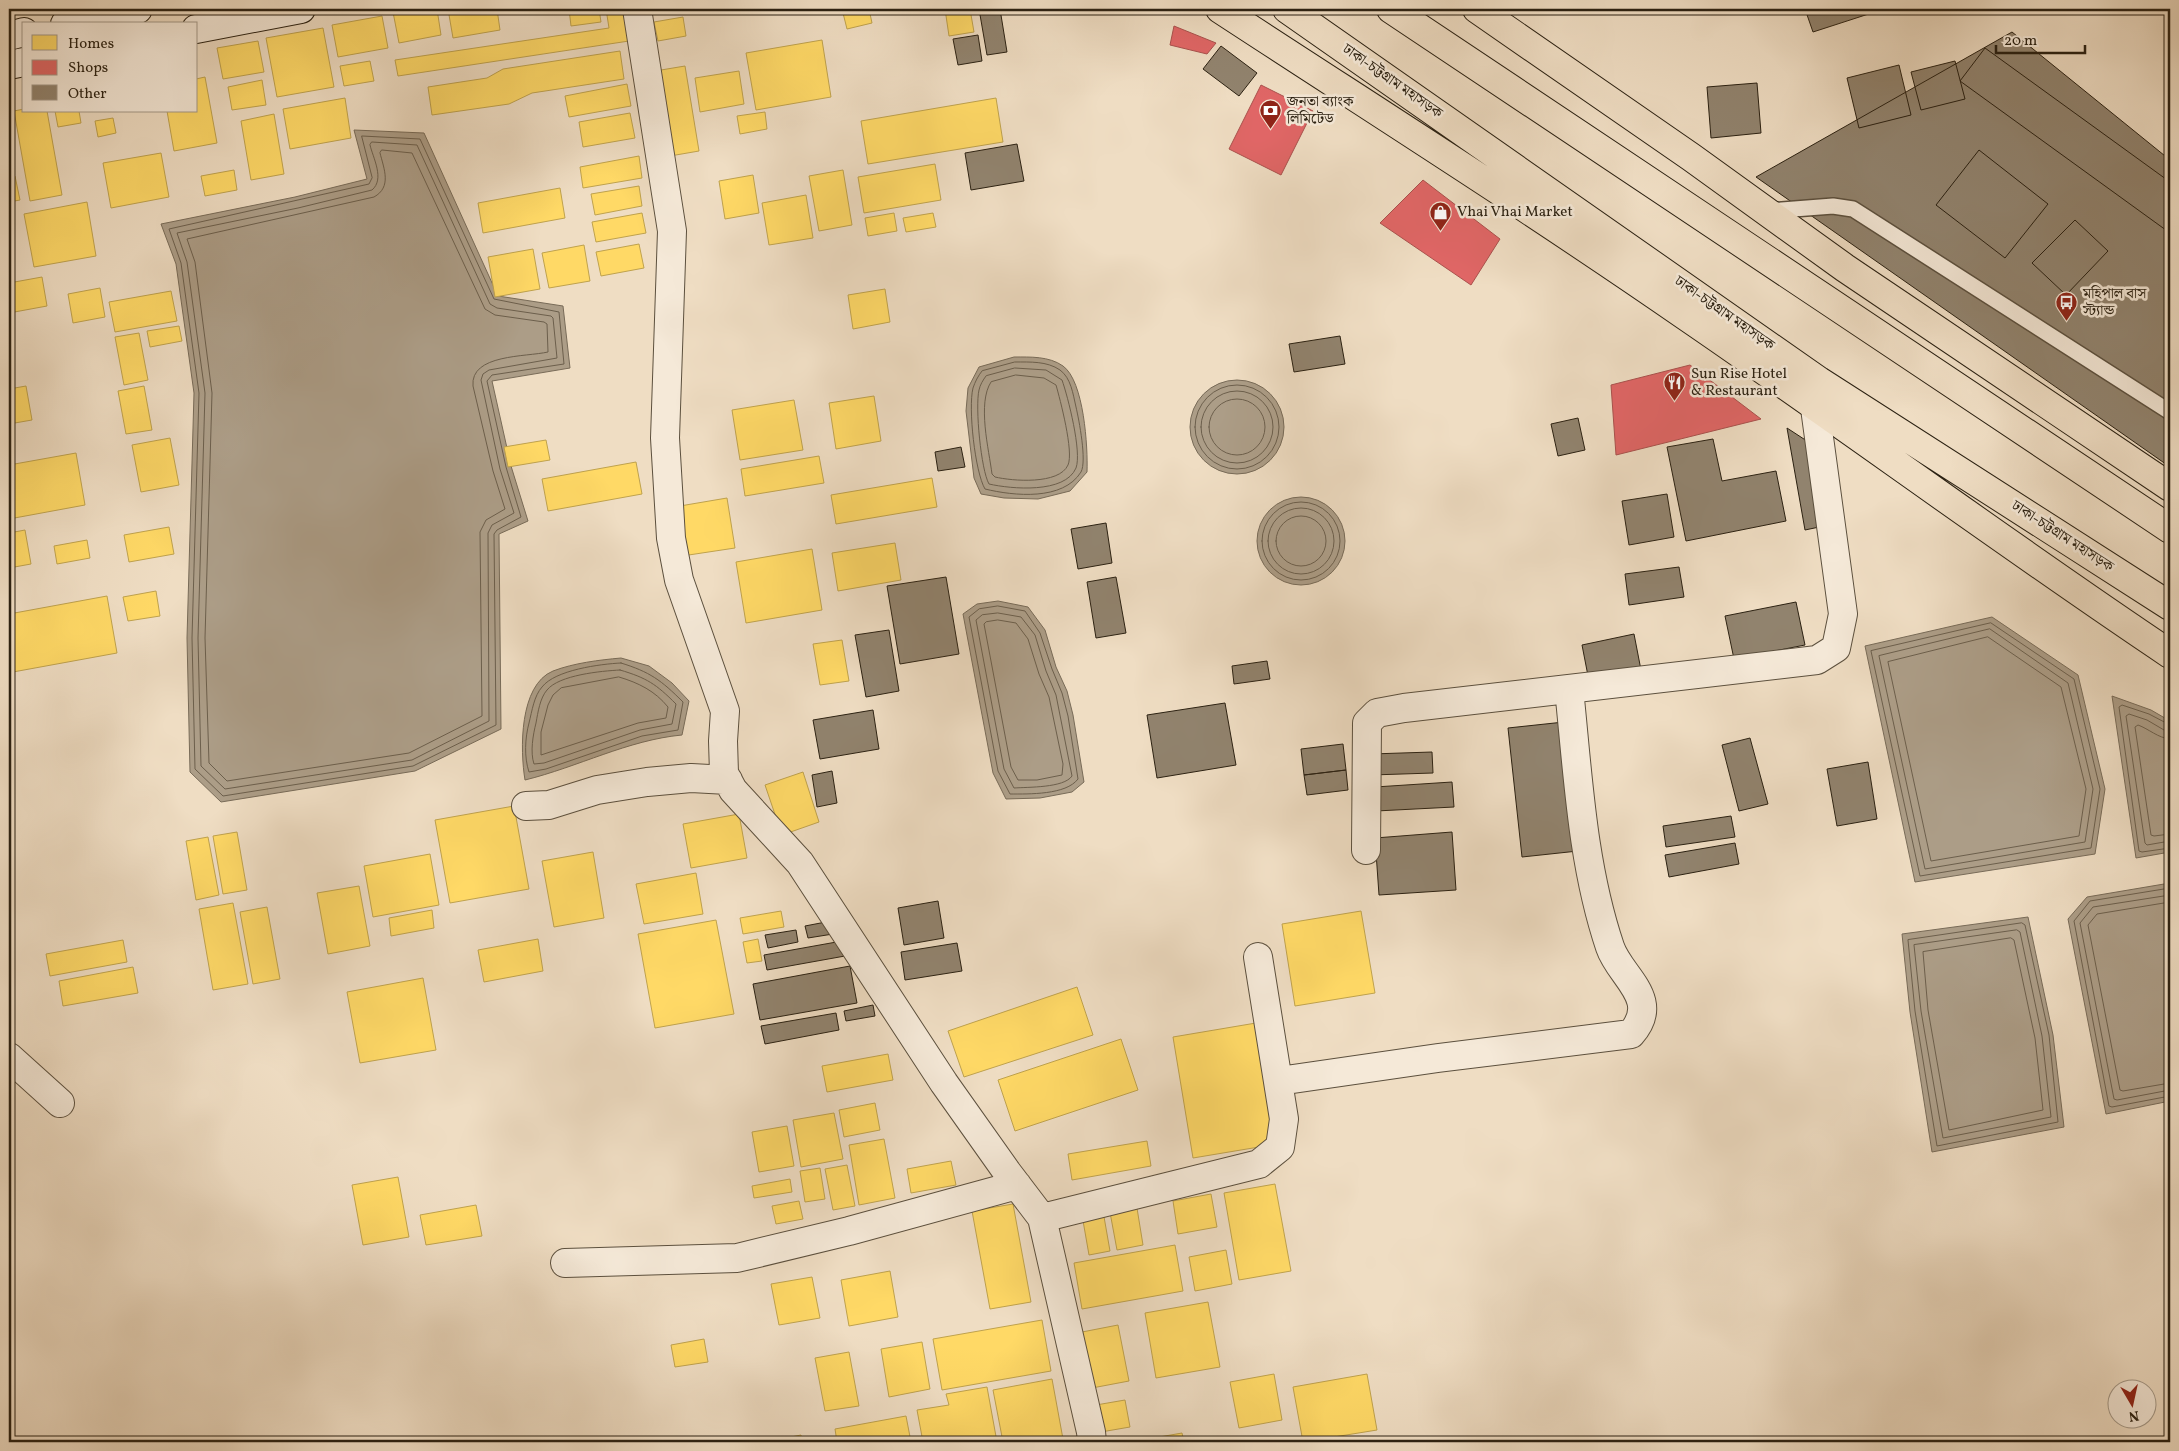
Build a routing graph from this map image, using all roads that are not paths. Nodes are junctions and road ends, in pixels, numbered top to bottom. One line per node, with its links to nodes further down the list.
1 (138, 9): 8 (street)
2 (301, 9): 9 (street)
3 (637, 9): 22 (street)
4 (1220, 9): 15 (highway)
5 (1287, 9): 19 (highway, ঢাকা-চট্টগ্রাম মহাসড়ক)
6 (1391, 9): 18 (highway)
7 (1477, 9): 14 (highway)
8 (76, 22)
9 (198, 29)
10 (22, 33): 11 (street)
11 (9, 36)
12 (22, 62): 13 (street)
13 (9, 65)
14 (1765, 211): 16 (lane); 17 (highway)
15 (1815, 408): 20 (highway); 21 (street)
16 (2170, 412)
17 (2170, 486)
18 (2170, 529)
19 (2170, 606)
20 (2170, 654)
21 (1569, 688): 24 (street); 27 (street)
22 (728, 780): 23 (street); 29 (street)
23 (526, 806)
24 (1366, 850)
25 (1258, 957): 27 (street)
26 (9, 1057): 28 (street)
27 (1278, 1082): 30 (street)
28 (60, 1103)
29 (1017, 1185): 30 (street); 31 (street)
30 (1042, 1218): 32 (street)
31 (565, 1263)
32 (1092, 1442)

